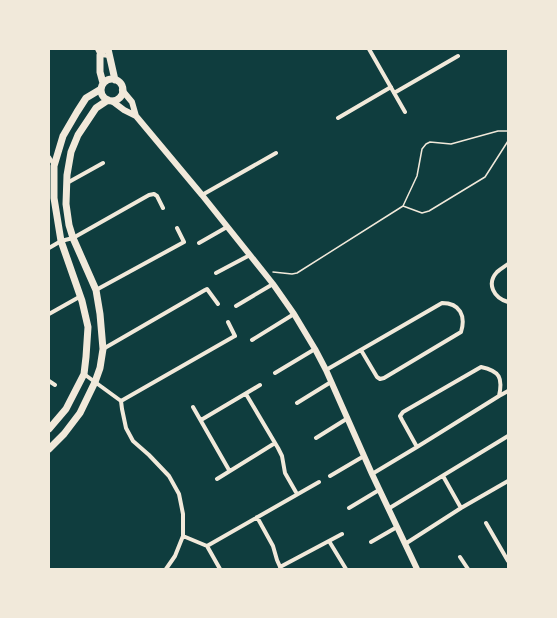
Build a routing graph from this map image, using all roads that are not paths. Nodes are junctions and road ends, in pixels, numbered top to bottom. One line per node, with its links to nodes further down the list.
1 (371, 50): 7 (street)
2 (101, 51): 3 (street); 6 (main road)
3 (109, 53): 5 (main road)
4 (458, 56): 9 (street)
5 (115, 80): 6 (main road); 8 (main road)
6 (102, 86): 10 (main road); 17 (main road)
7 (391, 87): 9 (street); 13 (street)
8 (122, 90): 10 (main road); 12 (street)
9 (394, 93): 11 (street)
10 (110, 100): 12 (street); 18 (main road)
11 (405, 112)
12 (136, 116): 19 (street)
13 (338, 118)
14 (276, 153): 19 (street)
15 (49, 157): 17 (street)
16 (103, 162): 18 (street)
17 (54, 166): 24 (main road)
18 (67, 183): 23 (main road)
19 (202, 195): 21 (street)
20 (163, 208): 23 (street)
21 (227, 227): 25 (street); 27 (street)
22 (177, 228): 31 (street)
23 (73, 238): 24 (street); 31 (main road)
24 (61, 241): 26 (street); 32 (main road)
25 (199, 243)
26 (49, 248)
27 (250, 255): 29 (street); 30 (street)
28 (508, 264): 33 (street)
29 (216, 274)
30 (273, 284): 35 (street); 37 (street)
31 (96, 290): 40 (main road)
32 (81, 296): 36 (street); 45 (main road)
33 (508, 302)
34 (218, 304): 40 (street)
35 (236, 306)
36 (49, 314)
37 (294, 314): 39 (street); 41 (street)
38 (228, 322): 54 (street)
39 (252, 340)
40 (103, 349): 47 (main road)
41 (315, 349): 43 (street); 44 (street)
42 (361, 350): 42 (street); 43 (street)
43 (326, 370): 48 (street)
44 (275, 373)
45 (84, 374): 47 (street); 59 (main road)
46 (49, 381): 49 (street)
47 (95, 382): 54 (street); 64 (main road)
48 (331, 382): 55 (street); 57 (street)
49 (55, 385)
50 (260, 385): 52 (street)
51 (508, 392): 53 (street)
52 (246, 394): 58 (street); 62 (street)
53 (500, 396): 63 (street); 63 (street)
54 (121, 401): 82 (street)
55 (297, 403)
56 (193, 406): 58 (street)
57 (348, 418): 61 (street); 65 (street)
58 (201, 420): 66 (street)
59 (49, 429)
60 (508, 436): 69 (street)
61 (316, 438)
62 (275, 443): 66 (street); 74 (street)
63 (417, 447): 67 (street)
64 (49, 449)
65 (364, 456): 67 (street); 68 (street)
66 (229, 470): 70 (street)
67 (372, 474): 73 (street)
68 (330, 476)
69 (442, 476): 76 (street); 77 (street)
70 (217, 479)
71 (508, 481): 76 (street)
72 (319, 482): 74 (street)
73 (379, 490): 75 (street); 77 (street)
74 (298, 494): 78 (street)
75 (349, 508)
76 (461, 508): 85 (street)
77 (388, 509): 80 (street)
78 (257, 517): 86 (street); 89 (street)
79 (486, 523): 88 (street)
80 (397, 527): 84 (street); 85 (street)
81 (342, 534): 83 (street)
82 (183, 536): 86 (street); 90 (street)
83 (329, 541): 89 (street); 92 (street)
84 (371, 542)
85 (405, 544): 93 (street)
86 (207, 546): 91 (street)
87 (460, 557): 94 (street)
88 (508, 561)
89 (281, 568)
90 (166, 569)
91 (220, 569)
92 (346, 569)
93 (417, 569)
94 (468, 569)

